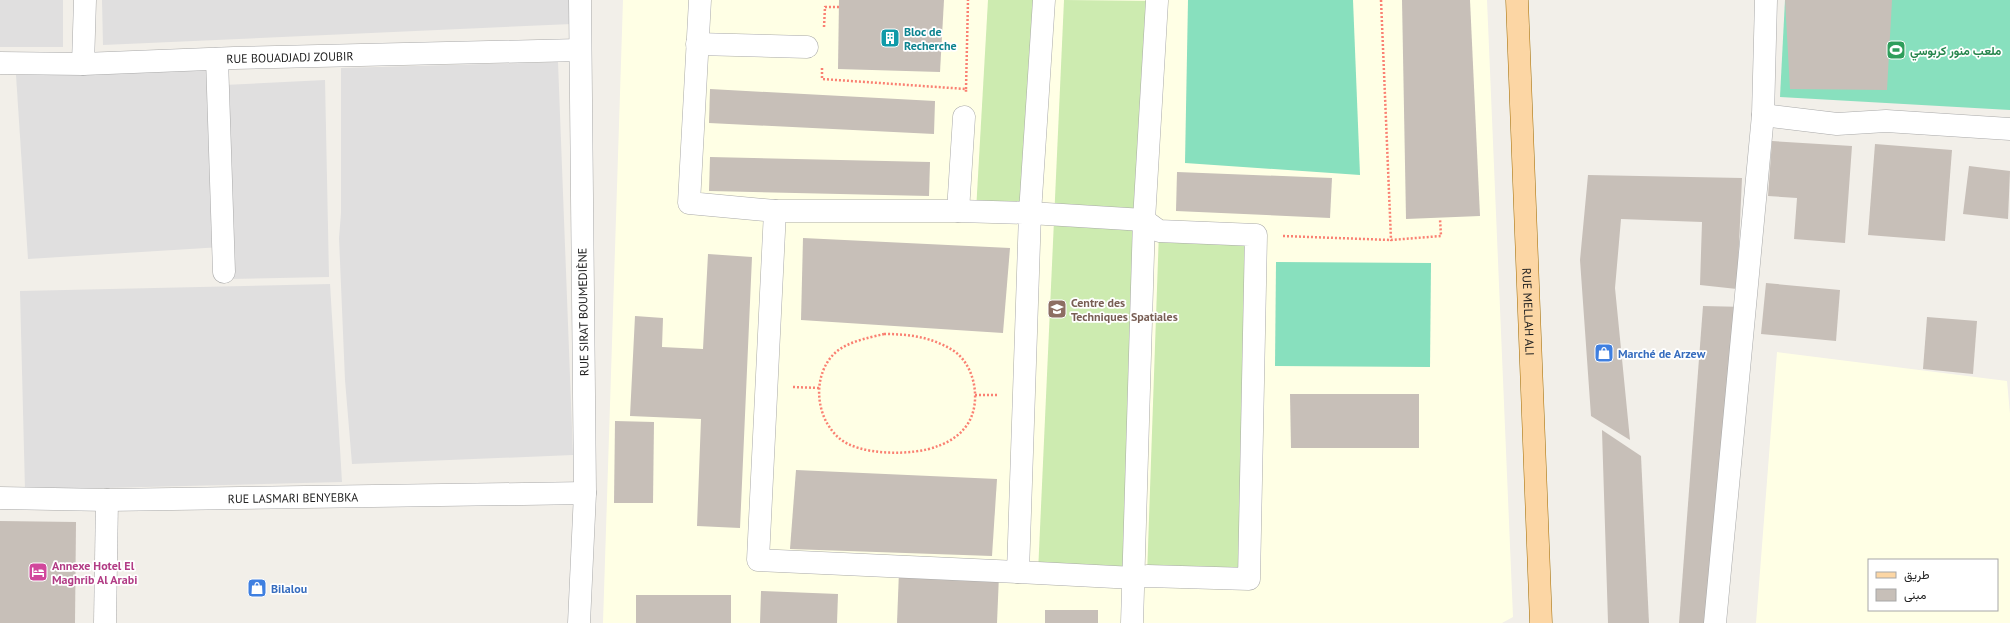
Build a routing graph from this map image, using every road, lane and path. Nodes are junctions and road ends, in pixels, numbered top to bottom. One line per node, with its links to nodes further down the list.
1 (85, 0): 18 (street)
2 (580, 0): 14 (street, RUE SIRAT BOUMEDIÈNE)
3 (700, 0): 12 (street)
4 (968, 0): 19 (path)
5 (1044, 0): 25 (street)
6 (1381, 0): 29 (path)
7 (1517, 0): 40 (main road, RUE MELLAH ALI)
8 (1766, 0): 20 (street)
9 (1157, 1): 27 (street)
10 (839, 7): 11 (path)
11 (824, 31)
12 (697, 44): 13 (street); 23 (street)
13 (807, 47)
14 (579, 50): 15 (street, RUE BOUADJADJ ZOUBIR); 32 (street, RUE SIRAT BOUMEDIÈNE)
15 (217, 59): 18 (street, RUE BOUADJADJ ZOUBIR); 30 (street)
16 (0, 62): 18 (street, RUE BOUADJADJ ZOUBIR)
17 (822, 63): 19 (path)
18 (83, 64)
19 (966, 89): 21 (path)
20 (1763, 115): 22 (street); 41 (street)
21 (964, 117): 24 (street)
22 (2010, 129)
23 (775, 211): 24 (street); 35 (street)
24 (958, 211): 25 (street)
25 (1030, 213): 27 (street); 35 (street)
26 (1440, 219): 29 (path)
27 (1144, 220): 28 (street); 36 (street)
28 (1256, 235): 29 (path); 36 (street)
29 (1391, 240)
30 (224, 272)
31 (953, 438): 31 (path)
32 (585, 493): 34 (street, RUE LASMARI BENYEBKA); 38 (street, RUE SIRAT BOUMEDIÈNE)
33 (0, 498): 34 (street, RUE LASMARI BENYEBKA)
34 (107, 500): 37 (street)
35 (1018, 572): 36 (street)
36 (1134, 578): 39 (street)
37 (104, 623)
38 (579, 623)
39 (1132, 623)
40 (1541, 623)
41 (1715, 623)

